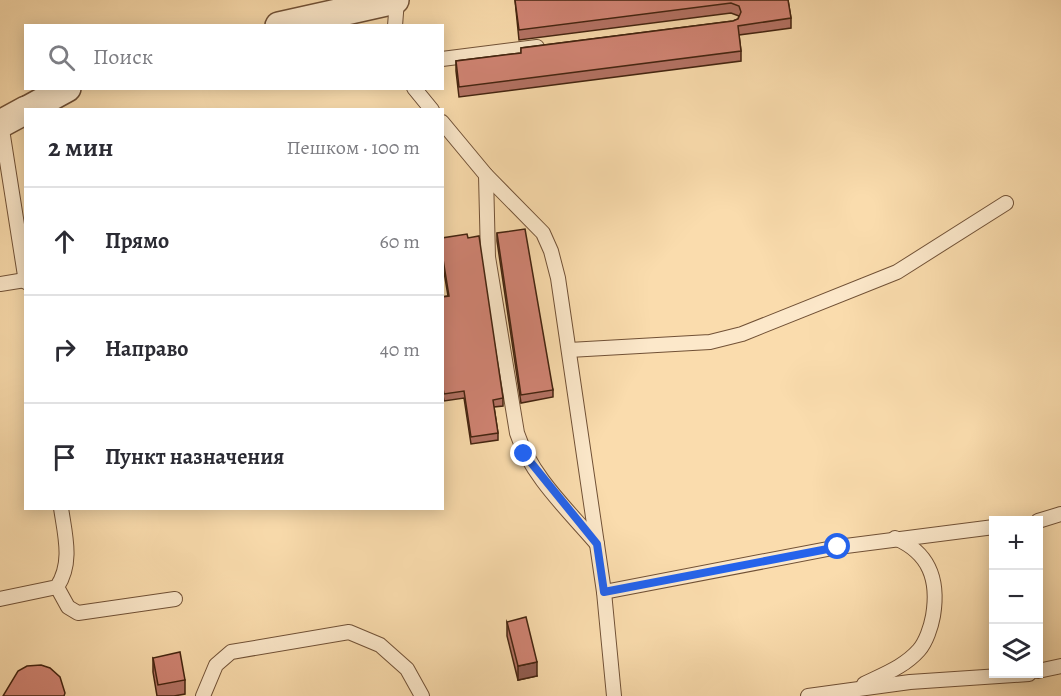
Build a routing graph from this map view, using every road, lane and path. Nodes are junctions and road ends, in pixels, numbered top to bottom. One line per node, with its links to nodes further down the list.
1 (396, 7): 2 (street)
2 (333, 21): 3 (street)
3 (301, 24)
4 (546, 46): 5 (lane)
5 (444, 59)
6 (63, 90): 8 (street)
7 (416, 90): 9 (lane)
8 (30, 108)
9 (430, 108)
10 (24, 111): 11 (street)
11 (1, 123): 15 (lane)
12 (444, 124): 13 (lane)
13 (486, 175): 18 (lane); 24 (lane)
14 (1006, 203): 18 (lane)
15 (24, 274)
16 (24, 281): 17 (lane)
17 (0, 284)
18 (569, 350): 24 (lane)
19 (61, 510): 25 (lane)
20 (1061, 514): 21 (lane)
21 (1043, 519)
22 (989, 527): 23 (lane)
23 (895, 538): 26 (lane); 32 (lane)
24 (597, 544): 26 (lane)
25 (57, 586): 27 (lane); 28 (lane)
26 (604, 592): 35 (lane)
27 (0, 599)
28 (175, 599)
29 (1061, 666): 30 (lane)
30 (1043, 670)
31 (989, 677): 32 (lane)
32 (854, 688): 36 (lane)
33 (202, 696): 34 (lane)
34 (422, 696)
35 (614, 696)
36 (808, 696)

